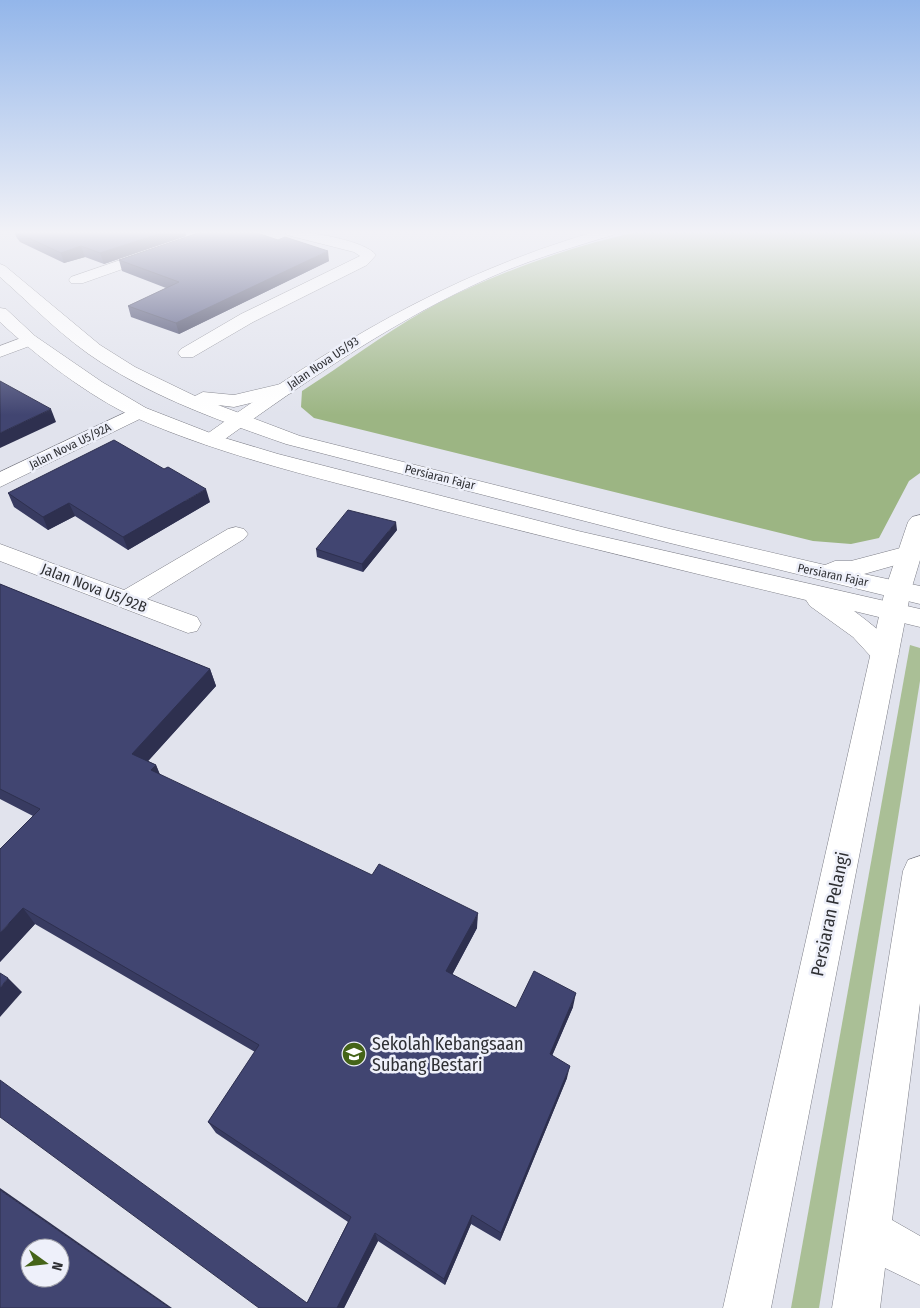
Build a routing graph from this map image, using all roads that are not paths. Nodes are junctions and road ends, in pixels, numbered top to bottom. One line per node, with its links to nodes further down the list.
1 (26, 293): 9 (street, Persiaran Fajar)
2 (298, 293): 7 (street)
3 (442, 293): 8 (street, Jalan Nova U5/93)
4 (0, 313): 5 (street)
5 (29, 340): 6 (street); 10 (street)
6 (0, 352)
7 (187, 353)
8 (285, 389): 9 (street); 11 (street, Jalan Nova U5/93); 13 (street)
9 (180, 395): 11 (street, Persiaran Fajar)
10 (140, 412): 12 (street); 14 (street, Jalan Nova U5/92A)
11 (238, 420): 12 (street, Jalan Nova U5/93); 13 (street, Persiaran Fajar)
12 (211, 440): 19 (street)
13 (294, 440): 19 (street, Persiaran Fajar)
14 (0, 480)
15 (920, 522): 18 (street, Persiaran Pelangi)
16 (236, 534): 20 (street)
17 (0, 552): 20 (street, Jalan Nova U5/92B)
18 (908, 554): 19 (street); 21 (street, Persiaran Pelangi)
19 (804, 580): 21 (street); 23 (street)
20 (126, 600): 22 (street, Jalan Nova U5/92B)
21 (908, 603): 23 (street, Persiaran Pelangi)
22 (188, 624)
23 (885, 654): 27 (street, Persiaran Pelangi)
24 (920, 871): 25 (street)
25 (867, 1232): 26 (street); 28 (street)
26 (920, 1262)
27 (747, 1308)
28 (856, 1308)

